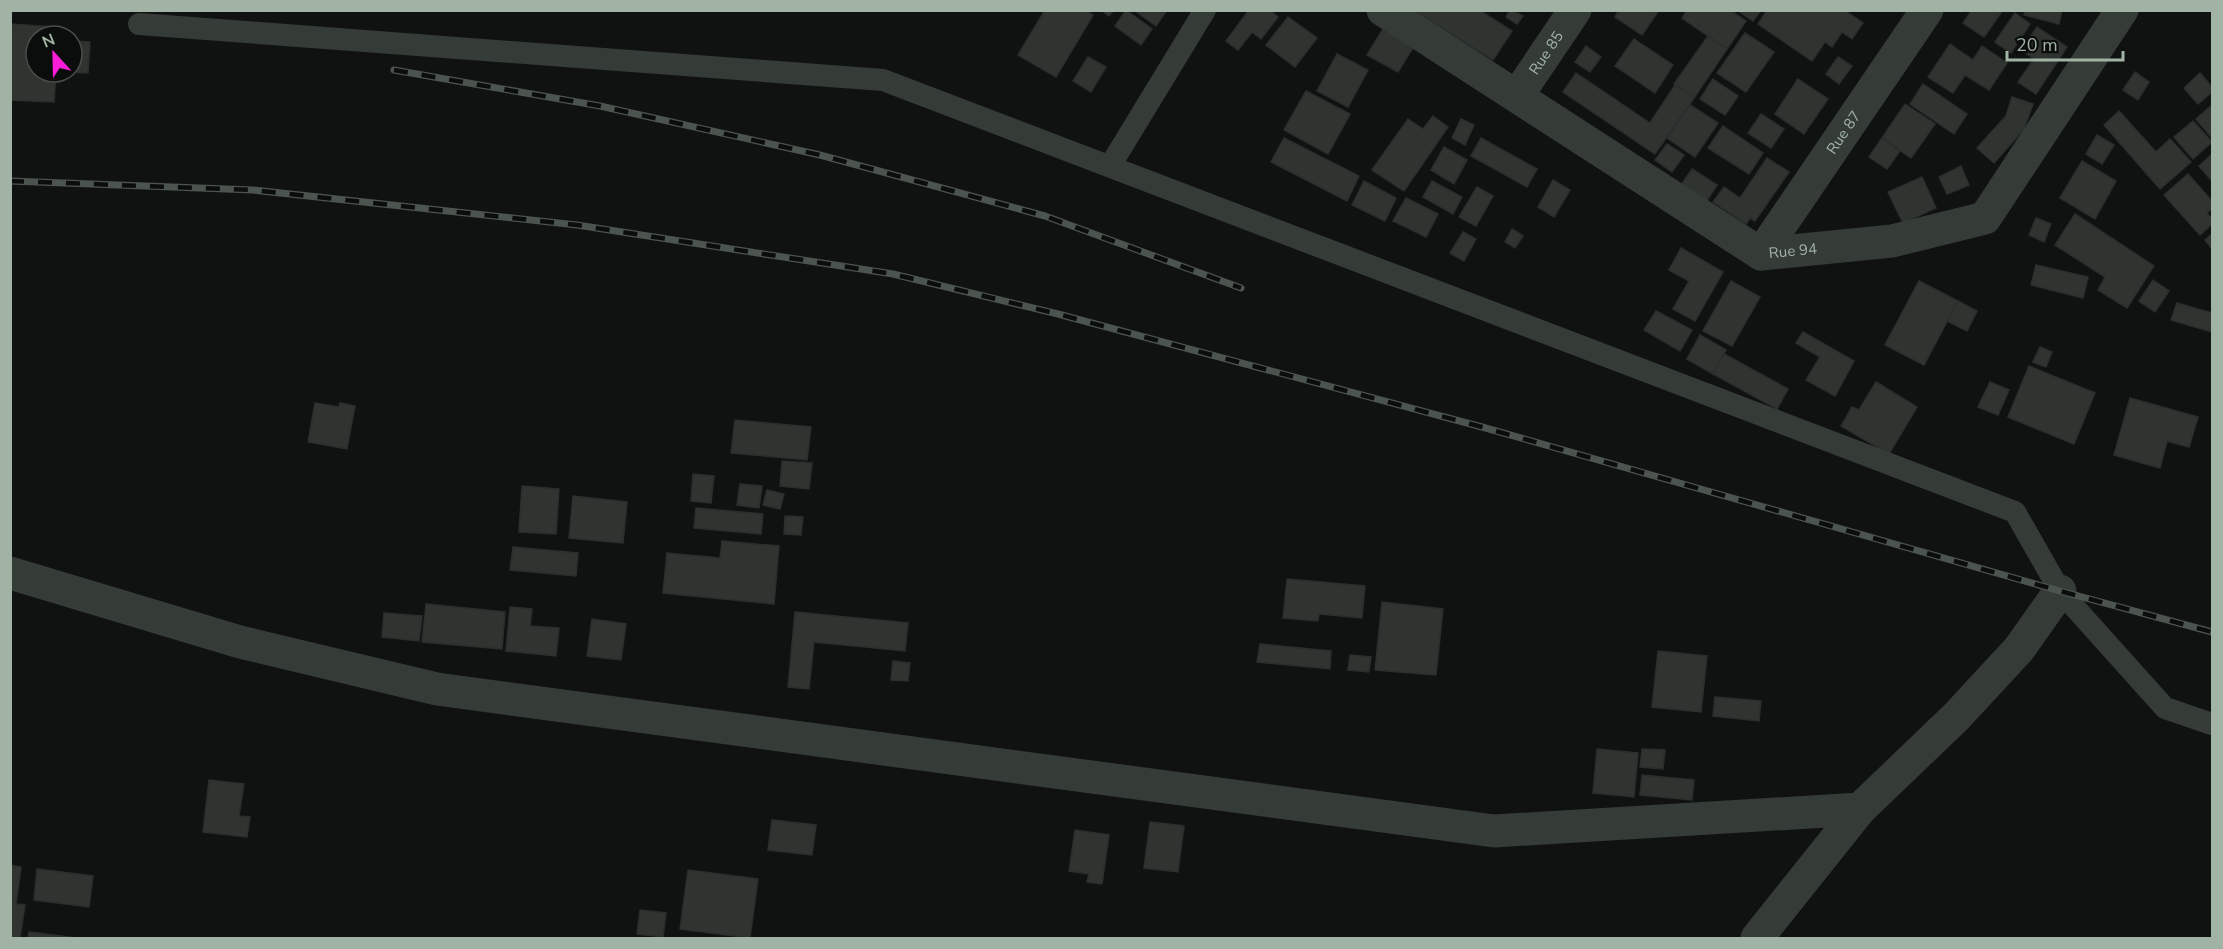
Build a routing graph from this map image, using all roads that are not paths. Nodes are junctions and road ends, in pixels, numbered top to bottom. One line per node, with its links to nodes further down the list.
1 (1205, 10): 8 (lane)
2 (1383, 10): 7 (street, Rue 94)
3 (1575, 10): 7 (street, Rue 85)
4 (1927, 10): 9 (street, Rue 87)
5 (2122, 10): 9 (street, Rue 94)
6 (139, 24): 8 (lane)
7 (1517, 96): 9 (street, Rue 94)
8 (1110, 166): 11 (lane)
9 (1761, 254)
10 (10, 573): 13 (street)
11 (2060, 591): 12 (lane); 13 (street)
12 (2212, 723)
13 (1860, 809): 14 (street)
14 (1757, 939)

